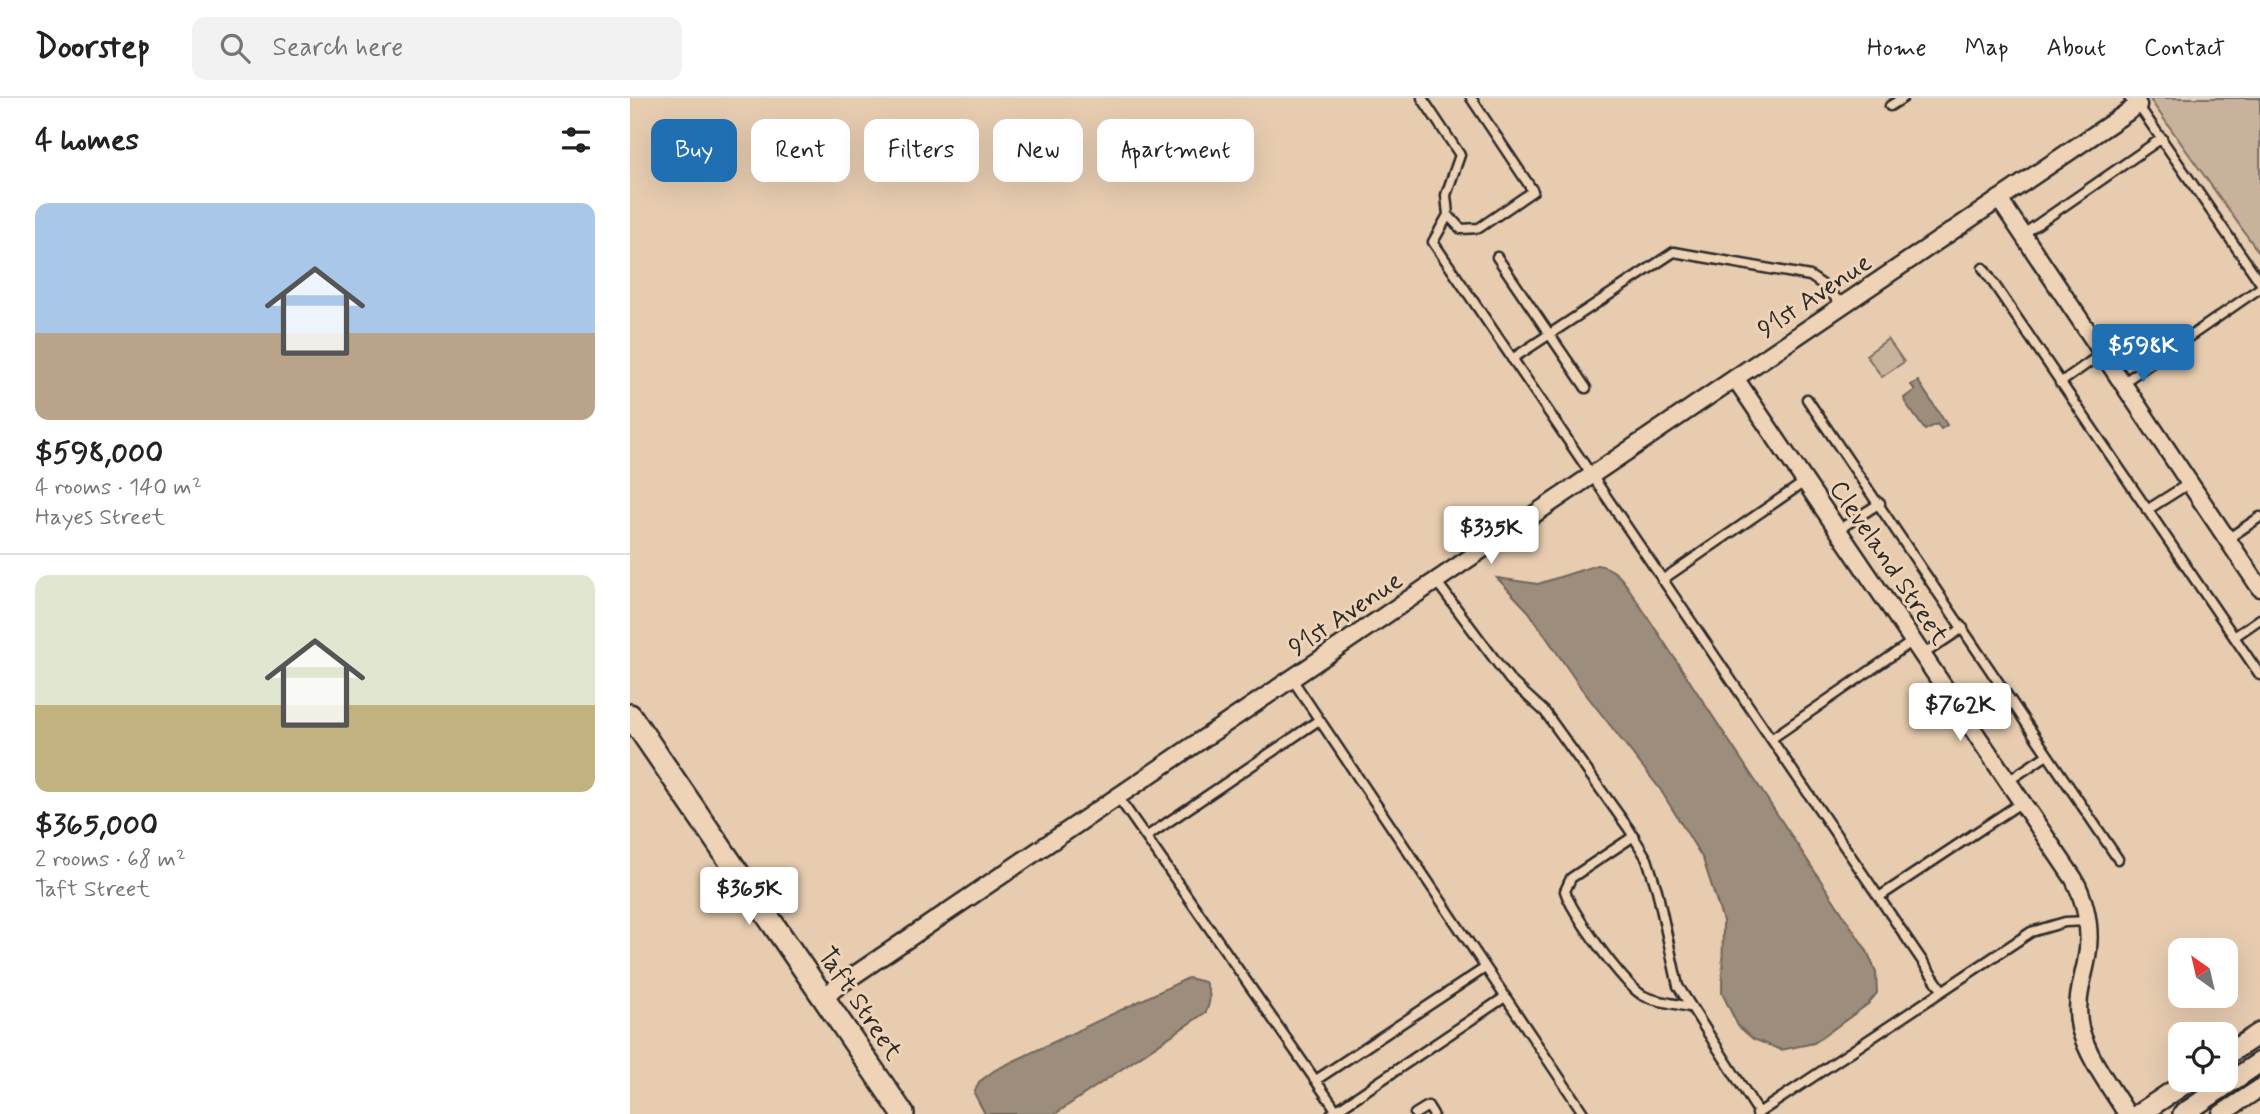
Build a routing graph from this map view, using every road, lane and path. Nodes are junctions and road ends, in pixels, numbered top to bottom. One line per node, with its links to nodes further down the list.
1 (1422, 98): 8 (lane)
2 (1471, 98): 8 (lane)
3 (1903, 98): 5 (lane)
4 (2133, 101): 6 (lane); 7 (street, 91st Avenue)
5 (1891, 106)
6 (2162, 138): 9 (lane); 12 (lane)
7 (1999, 199): 9 (street); 14 (street, 91st Avenue)
8 (1448, 215): 17 (lane)
9 (2022, 235): 16 (street)
10 (1497, 257): 15 (lane)
11 (1983, 268): 19 (lane)
12 (2260, 282)
13 (2260, 288): 20 (lane)
14 (1842, 305): 15 (lane); 18 (street, 91st Avenue)
15 (1549, 334): 17 (lane); 21 (lane)
16 (2101, 354): 19 (lane); 20 (street)
17 (1513, 359): 23 (lane)
18 (1735, 378): 23 (street, 91st Avenue); 24 (street, Cleveland Street)
19 (2060, 383): 27 (lane)
20 (2121, 384): 25 (street)
21 (1586, 388)
22 (1807, 399): 26 (lane)
23 (1592, 475): 31 (lane); 32 (street, 91st Avenue)
24 (1806, 481): 29 (street, Cleveland Street); 31 (lane)
25 (2188, 484): 27 (lane); 30 (street)
26 (1880, 503): 29 (lane); 35 (lane)
27 (2147, 510): 36 (lane)
28 (2260, 517): 30 (lane)
29 (1838, 530): 37 (street, Cleveland Street)
30 (2226, 540): 33 (street)
31 (1662, 580): 42 (lane)
32 (1436, 581): 39 (street, 91st Avenue); 47 (lane)
33 (2260, 588)
34 (2260, 619): 36 (lane)
35 (1963, 628): 37 (lane); 43 (lane)
36 (2234, 637): 38 (lane)
37 (1918, 648): 42 (lane); 44 (street, Cleveland Street)
38 (2260, 676)
39 (1292, 679): 41 (lane); 45 (street, 91st Avenue)
40 (630, 716): 54 (main road, Taft Street)
41 (1319, 720): 48 (lane); 52 (lane)
42 (1771, 739): 50 (lane)
43 (2047, 755): 44 (lane); 49 (lane)
44 (2008, 781): 46 (street, Cleveland Street)
45 (1118, 797): 48 (lane); 54 (street, 91st Avenue)
46 (2022, 802): 50 (lane); 51 (street, Cleveland Street)
47 (1634, 836): 56 (lane); 56 (lane)
48 (1146, 837): 60 (lane)
49 (2118, 859)
50 (1879, 897): 53 (lane)
51 (2089, 921): 53 (lane); 69 (street, Cleveland Street)
52 (1485, 968): 55 (lane); 60 (lane)
53 (1942, 990): 64 (lane)
54 (822, 997): 65 (main road, Taft Street)
55 (1505, 997): 63 (lane); 68 (lane)
56 (1689, 1007): 64 (lane)
57 (2260, 1032): 58 (street)
58 (2238, 1047)
59 (2260, 1062): 71 (street)
60 (1315, 1080): 63 (lane)
61 (2260, 1088): 72 (street)
62 (2172, 1092): 70 (street)
63 (1335, 1113)
64 (1758, 1113)
65 (903, 1114)
66 (1415, 1114): 67 (lane)
67 (1433, 1114)
68 (1584, 1114)
69 (2127, 1114)
70 (2139, 1114)
71 (2183, 1114)
72 (2221, 1114)

